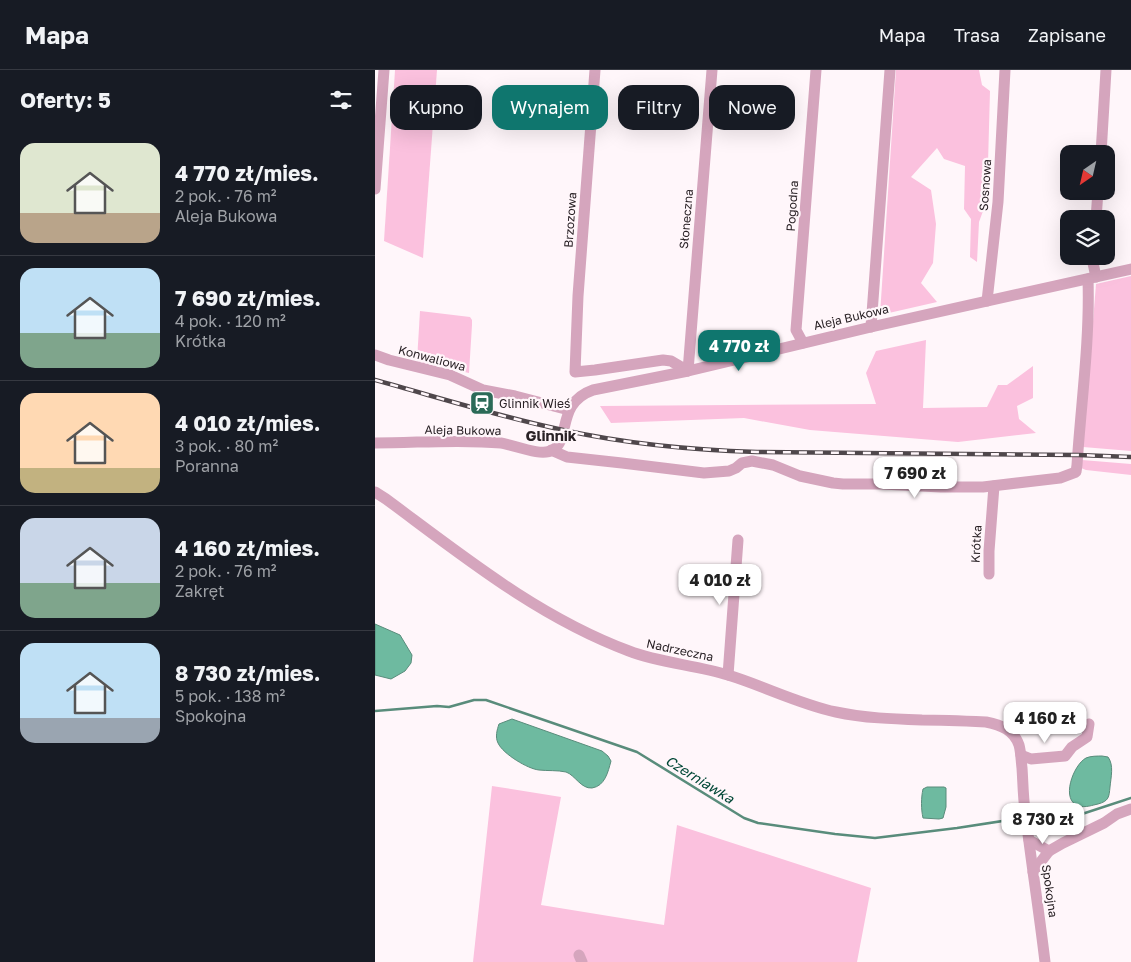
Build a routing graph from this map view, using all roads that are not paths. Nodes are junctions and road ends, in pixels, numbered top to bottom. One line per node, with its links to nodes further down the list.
1 (384, 70): 8 (street)
2 (595, 70): 18 (street, Brzozowa)
3 (712, 70): 18 (street, Słoneczna)
4 (816, 70): 16 (street, Pogodna)
5 (889, 70): 15 (street)
6 (1005, 70): 14 (street, Sosnowa)
7 (1106, 70): 9 (street)
8 (377, 135): 10 (street)
9 (1102, 145)
10 (375, 189)
11 (1093, 265): 13 (street)
12 (1131, 269): 13 (street, Aleja Bukowa)
13 (1092, 278): 14 (street, Aleja Bukowa); 22 (street)
14 (987, 301): 15 (street, Aleja Bukowa)
15 (871, 326): 16 (street, Aleja Bukowa)
16 (803, 343): 18 (street, Aleja Bukowa)
17 (375, 355): 19 (street, Konwaliowa)
18 (688, 371): 19 (street, Aleja Bukowa)
19 (569, 410): 21 (street, Aleja Bukowa)
20 (375, 443): 21 (street, Aleja Bukowa)
21 (551, 450): 22 (street)
22 (994, 486): 25 (street, Krótka)
23 (375, 492): 26 (street, Nadrzeczna)
24 (738, 540): 26 (street)
25 (989, 574)
26 (728, 675): 28 (street, Nadrzeczna)
27 (1089, 724): 29 (street)
28 (1014, 736): 29 (street, Spokojna)
29 (1021, 756): 31 (street, Spokojna)
30 (1131, 809): 32 (street)
31 (1029, 840): 32 (street); 33 (street, Spokojna)
32 (1049, 850): 33 (street)
33 (1033, 872): 34 (street, Spokojna)
34 (1045, 962)

